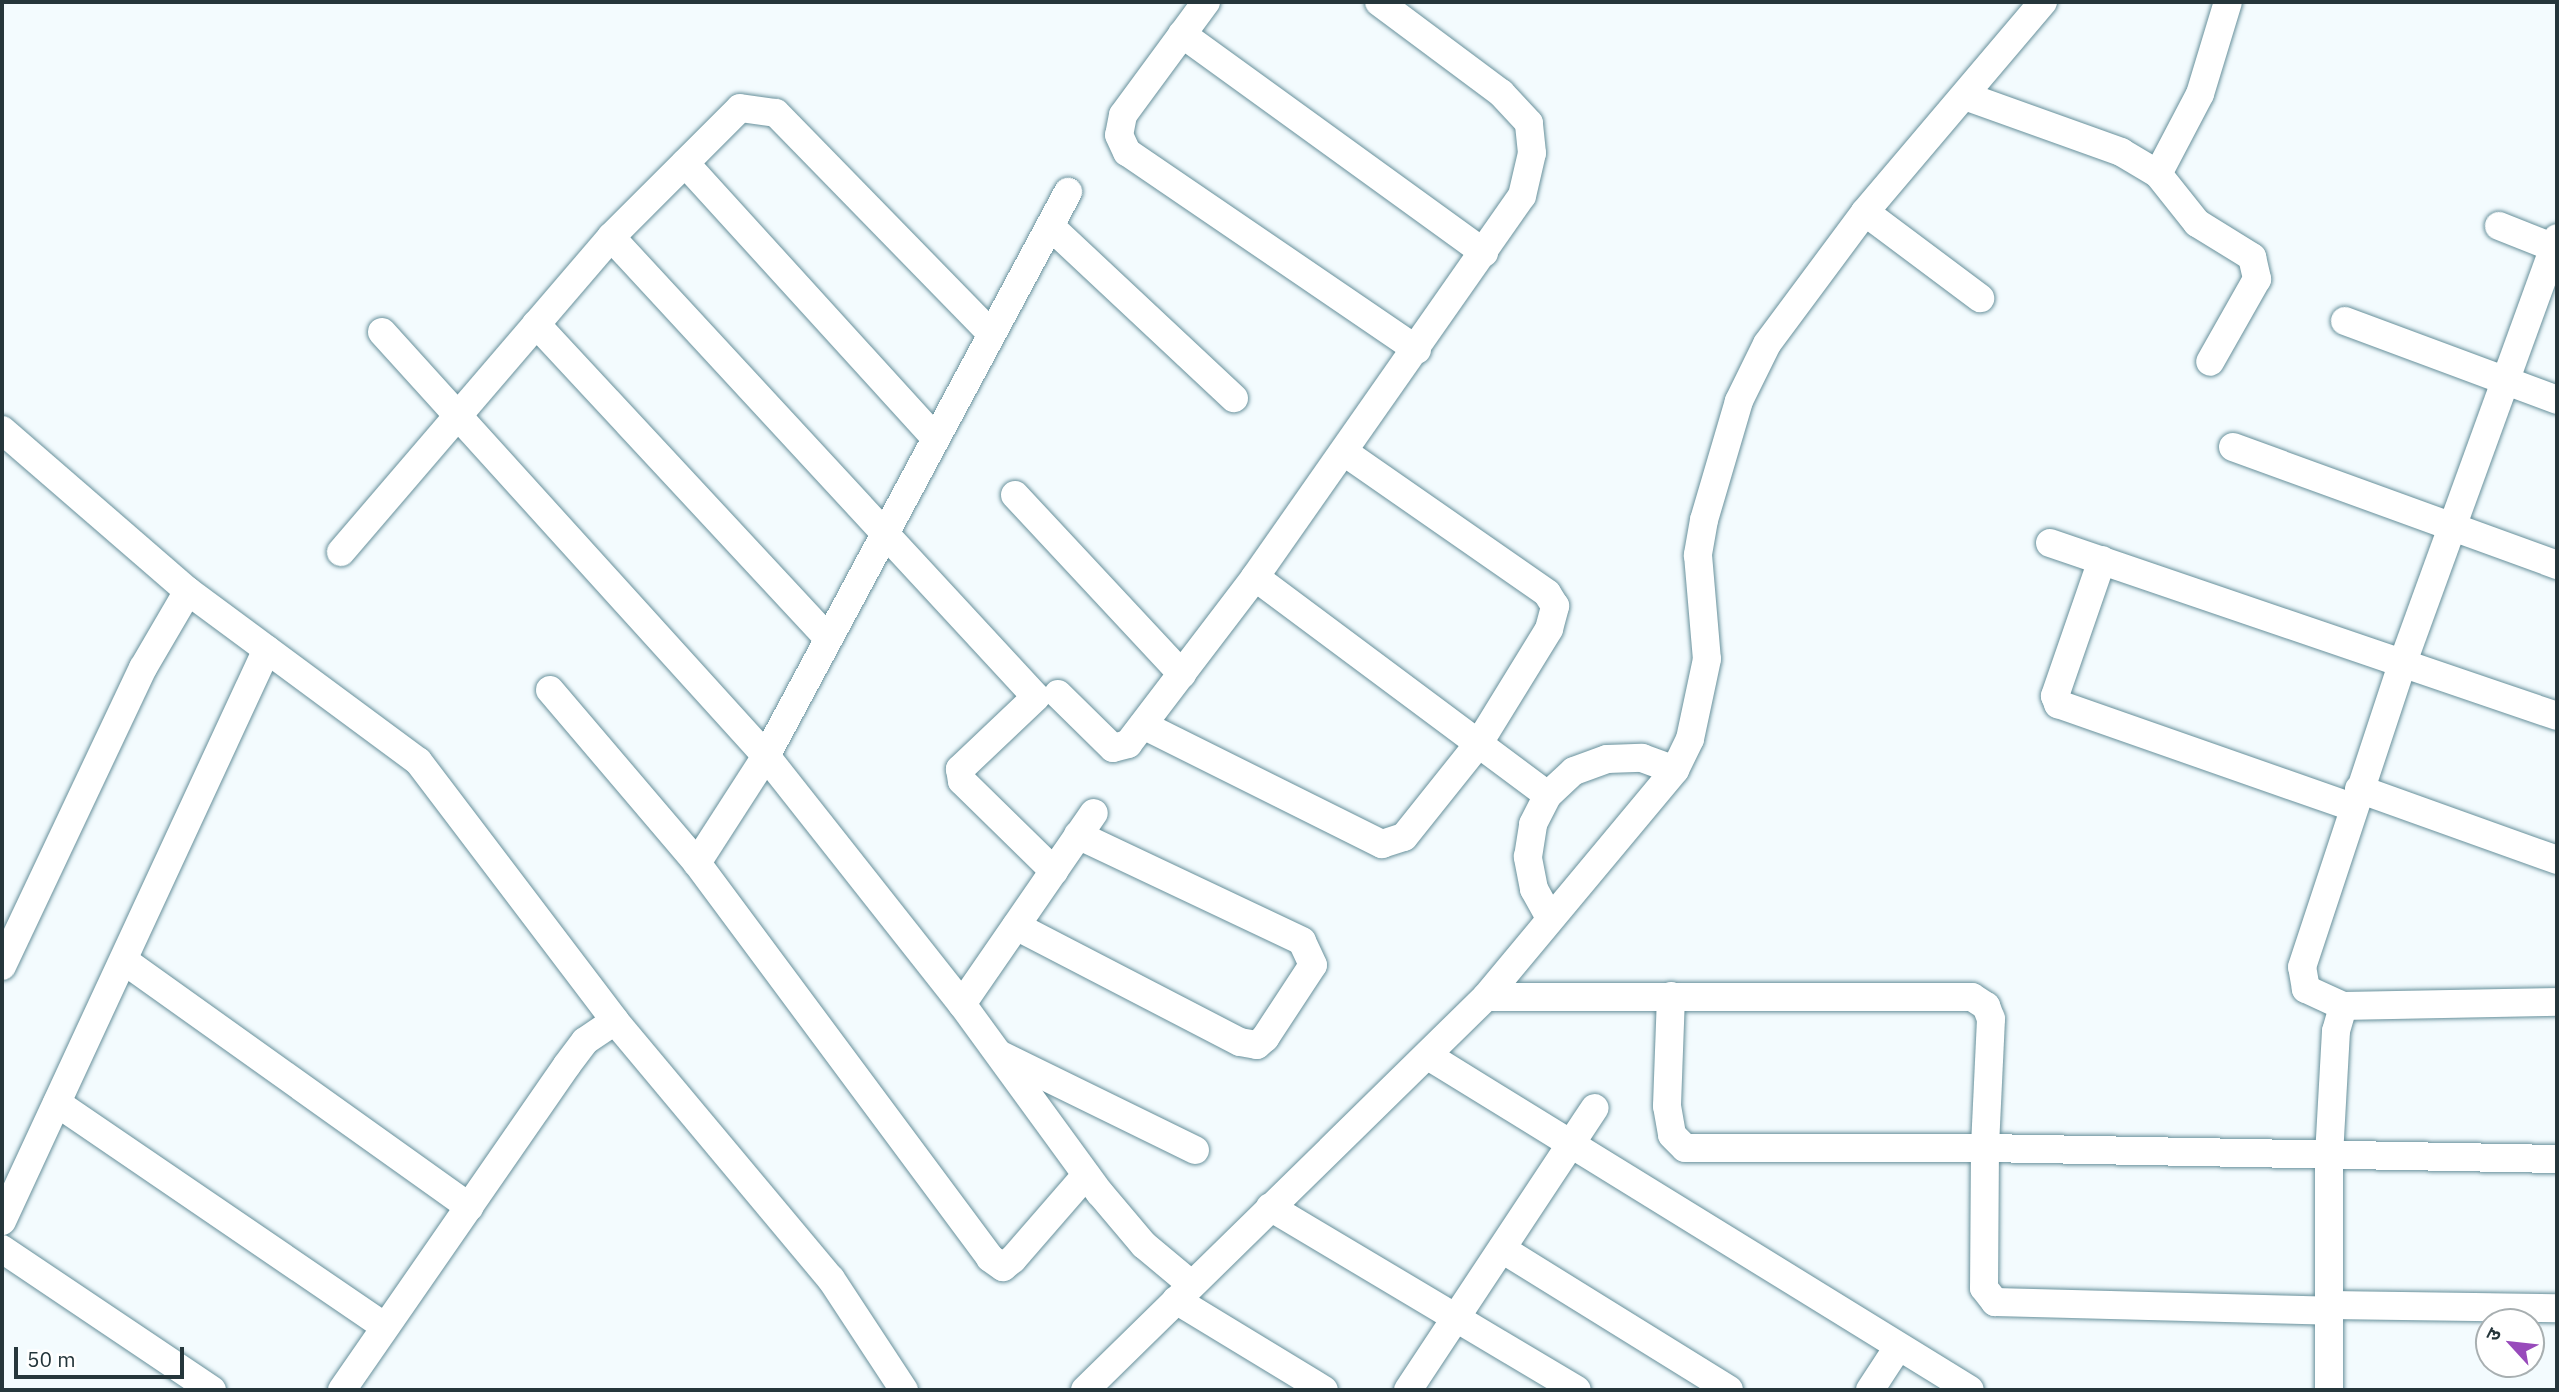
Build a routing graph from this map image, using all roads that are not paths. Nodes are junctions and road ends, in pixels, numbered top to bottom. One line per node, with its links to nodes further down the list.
1 (1206, 2): 5 (street)
2 (1379, 2): 15 (street)
3 (2043, 2): 6 (street)
4 (2228, 2): 8 (street)
5 (1182, 34): 15 (street); 21 (street)
6 (1965, 96): 8 (street); 10 (street)
7 (685, 163): 13 (street); 20 (street); 28 (street)
8 (2158, 174): 22 (street)
9 (1068, 192): 11 (street)
10 (1865, 212): 16 (street); 50 (street)
11 (1050, 226): 20 (street); 24 (street)
12 (2499, 226): 14 (street)
13 (611, 237): 18 (street); 33 (street)
14 (2556, 245): 23 (street)
15 (1484, 253): 21 (street)
16 (1980, 298)
17 (2345, 321): 23 (street)
18 (536, 324): 26 (street); 40 (street)
19 (382, 332): 26 (street)
20 (991, 333): 28 (street)
21 (1417, 350): 30 (street)
22 (2210, 362)
23 (2508, 382): 25 (street); 32 (street)
24 (1234, 398)
25 (2557, 400)
26 (458, 410): 35 (street); 49 (street)
27 (2, 430): 39 (street)
28 (934, 437): 33 (street)
29 (2233, 447): 32 (street)
30 (1344, 452): 38 (street); 48 (street)
31 (1015, 495): 43 (street)
32 (2454, 527): 37 (street); 42 (street)
33 (882, 532): 40 (street); 55 (street)
34 (2050, 543): 36 (street)
35 (341, 552)
36 (2102, 560): 42 (street); 52 (street)
37 (2557, 565)
38 (1255, 577): 43 (street); 48 (street)
39 (188, 591): 41 (street); 59 (street)
40 (827, 637): 49 (street)
41 (267, 649): 58 (street); 65 (street)
42 (2403, 662): 46 (street); 52 (street)
43 (1182, 674): 47 (street)
44 (550, 690): 54 (street)
45 (1058, 694): 47 (street)
46 (2557, 716)
47 (1143, 725): 48 (street)
48 (1479, 743): 51 (street)
49 (766, 756): 54 (street); 63 (street)
50 (1675, 770): 51 (street); 56 (street)
51 (1548, 795): 56 (street)
52 (2355, 798): 53 (street); 64 (street)
53 (2557, 860)
54 (697, 863): 76 (street)
55 (1054, 871): 57 (street); 57 (street)
56 (1550, 918): 61 (street)
57 (1016, 926): 63 (street)
58 (127, 962): 68 (street); 77 (street)
59 (2, 966)
60 (1671, 996): 61 (street); 71 (street); 71 (street)
61 (1486, 997): 67 (street)
62 (2557, 1002): 64 (street)
63 (962, 1004): 66 (street)
64 (2337, 1004): 73 (street)
65 (615, 1021): 77 (street); 90 (street)
66 (999, 1054): 72 (street); 76 (street)
67 (1430, 1057): 70 (street); 78 (street)
68 (57, 1103): 75 (street); 86 (street)
69 (1595, 1108): 70 (street)
70 (1569, 1147): 81 (street); 87 (street)
71 (1985, 1148): 73 (street); 83 (street)
72 (1195, 1150)
73 (2329, 1156): 74 (street); 83 (street)
74 (2557, 1159)
75 (12, 1175): 79 (street)
76 (1086, 1175): 82 (street)
77 (469, 1207): 86 (street)
78 (1270, 1207): 82 (street); 85 (street)
79 (2, 1221)
80 (2, 1249): 88 (street)
81 (1502, 1249): 85 (street); 95 (street)
82 (1184, 1292): 91 (street); 92 (street)
83 (2331, 1308): 84 (street); 98 (street)
84 (2557, 1308)
85 (1458, 1318): 93 (street); 94 (street)
86 (385, 1328): 89 (street)
87 (1898, 1347): 96 (street); 97 (street)
88 (212, 1390)
89 (342, 1390)
90 (904, 1390)
91 (1085, 1390)
92 (1324, 1390)
93 (1408, 1390)
94 (1577, 1390)
95 (1729, 1390)
96 (1870, 1390)
97 (1970, 1390)
98 (2329, 1390)

